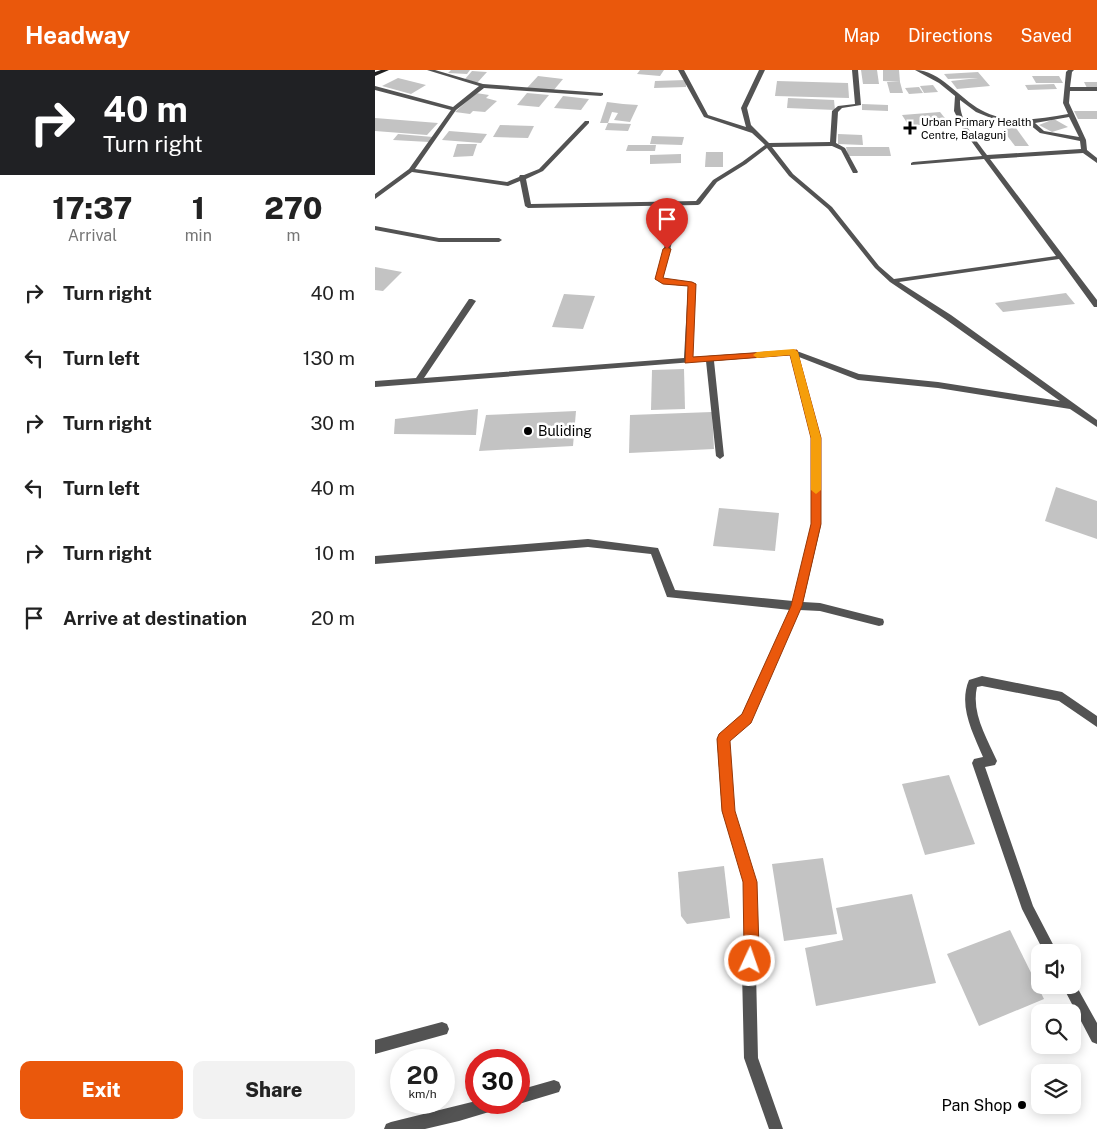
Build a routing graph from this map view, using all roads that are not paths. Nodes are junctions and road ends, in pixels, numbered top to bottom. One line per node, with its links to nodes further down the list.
1 (386, 70): 8 (street)
2 (430, 70): 9 (street)
3 (681, 70): 19 (street)
4 (762, 70): 19 (street)
5 (855, 70): 22 (street)
6 (918, 70): 14 (street)
7 (1071, 70): 11 (street)
8 (375, 74)
9 (483, 86): 13 (street); 15 (street)
10 (375, 88): 15 (street)
11 (1068, 89): 12 (street); 16 (street)
12 (1097, 89)
13 (601, 94)
14 (958, 96): 18 (street); 24 (street)
15 (454, 109): 27 (street)
16 (1071, 115): 18 (street); 20 (street)
17 (587, 122): 29 (street)
18 (1031, 122): 20 (street)
19 (752, 131): 21 (street)
20 (1083, 140): 23 (street)
21 (768, 144): 22 (street); 29 (street); 35 (street)
22 (833, 144): 28 (street)
23 (1084, 151): 24 (street); 25 (street)
24 (986, 157): 26 (street); 34 (street)
25 (1097, 161)
26 (913, 164)
27 (411, 170): 29 (street); 30 (street)
28 (855, 172)
29 (523, 176)
30 (375, 197)
31 (375, 228): 33 (street)
32 (671, 234): 40 (street)
33 (499, 240)
34 (1060, 257): 35 (street); 37 (street)
35 (892, 281): 43 (street)
36 (472, 301): 41 (street)
37 (1097, 305)
38 (794, 352): 39 (street); 43 (street); 47 (street)
39 (710, 359): 40 (street); 45 (street)
40 (688, 361): 41 (street)
41 (418, 381): 42 (street)
42 (376, 387)
43 (1071, 406): 44 (street)
44 (1097, 424)
45 (720, 456)
46 (375, 560): 47 (street)
47 (797, 606): 48 (street); 59 (street)
48 (879, 622)
49 (1097, 722): 50 (street)
50 (1047, 944)
51 (1074, 994): 53 (street)
52 (442, 1029): 54 (street)
53 (1097, 1037)
54 (375, 1047)
55 (554, 1087): 56 (street)
56 (530, 1094)
57 (465, 1112): 58 (street)
58 (391, 1129)
59 (776, 1129)

